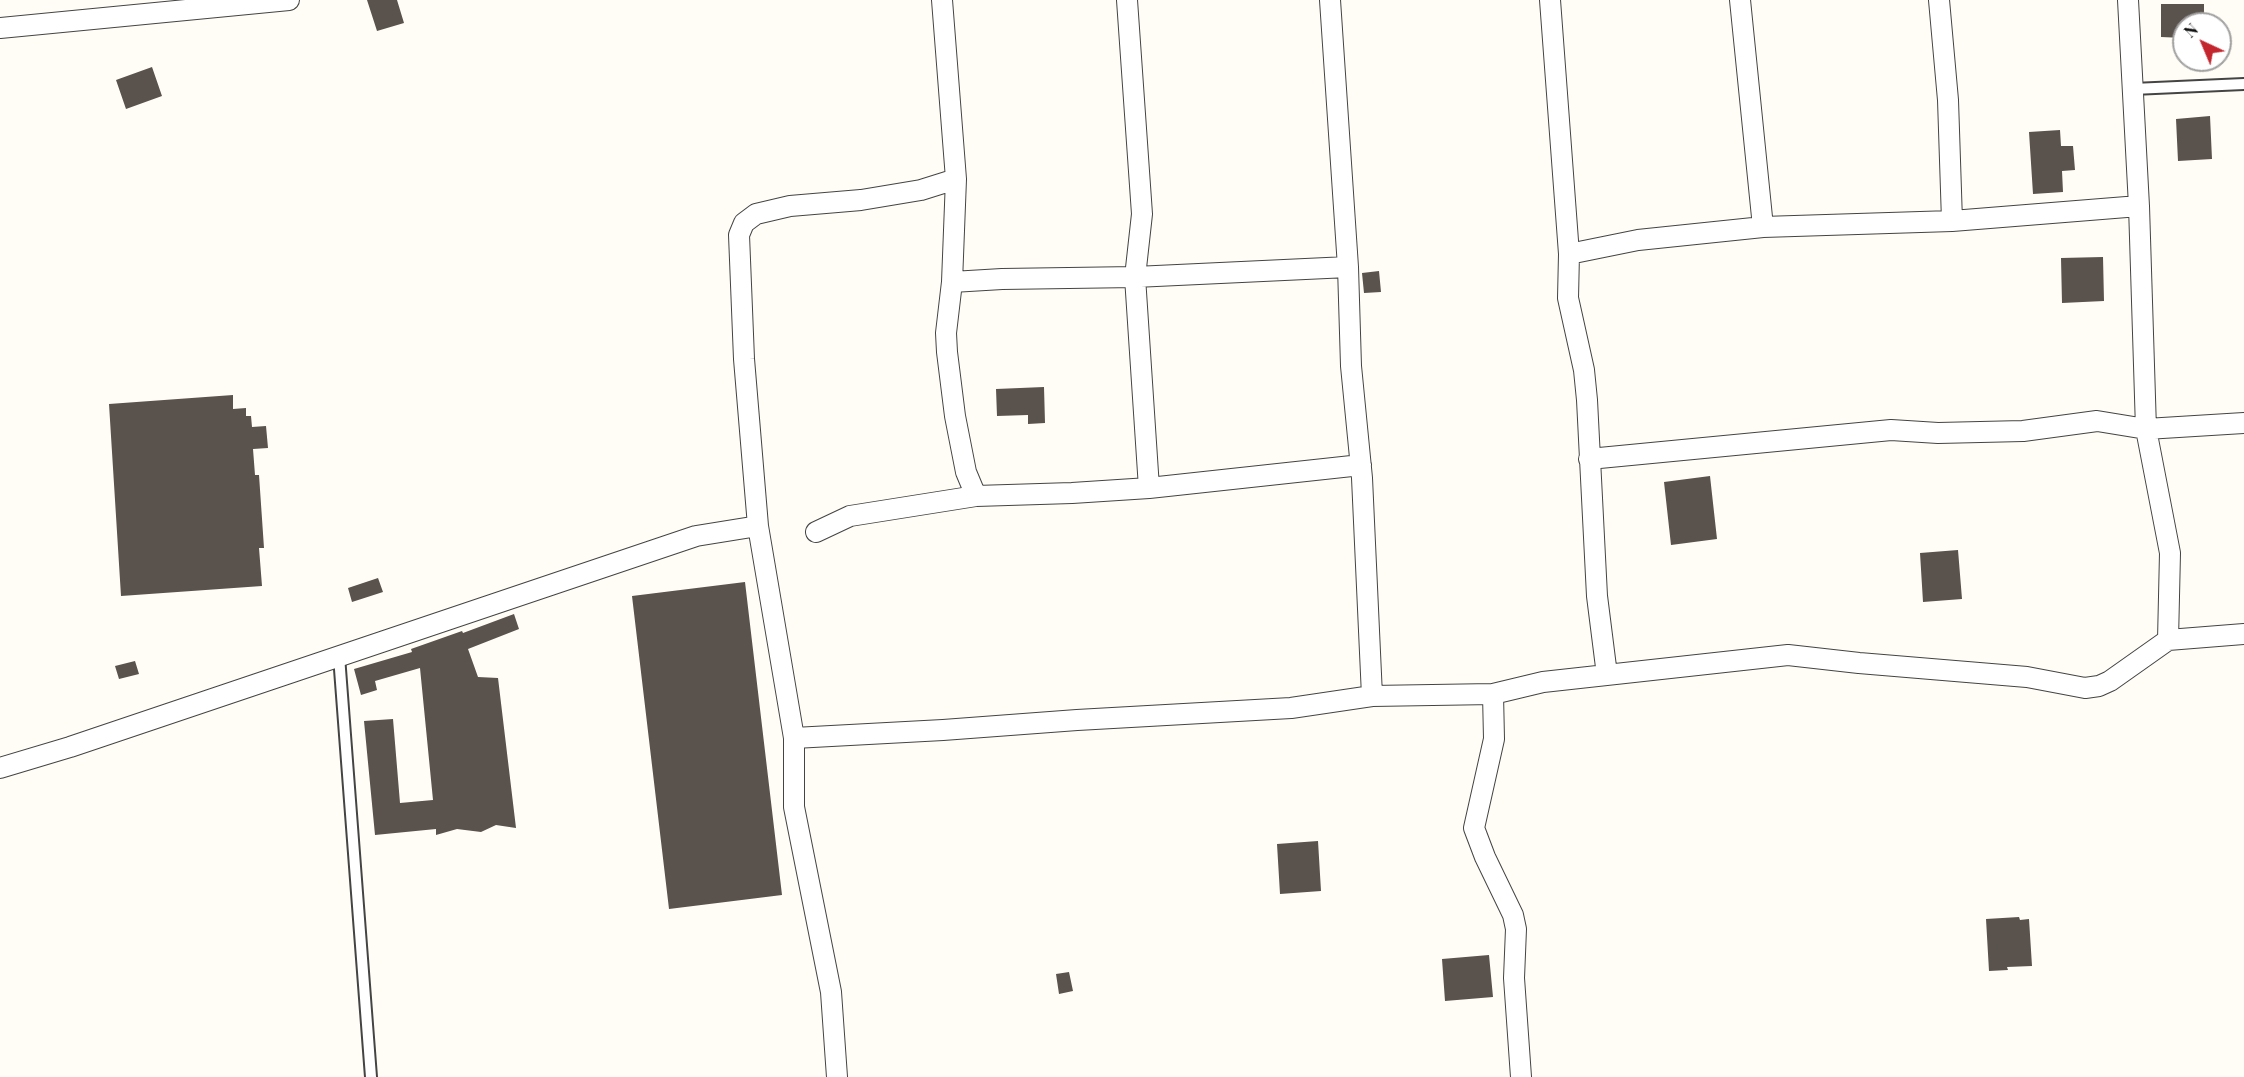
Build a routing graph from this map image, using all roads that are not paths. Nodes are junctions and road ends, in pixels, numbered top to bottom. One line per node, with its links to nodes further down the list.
1 (288, 0): 9 (street)
2 (942, 0): 12 (street)
3 (1127, 0): 18 (street)
4 (1330, 0): 17 (street)
5 (1550, 0): 16 (street)
6 (1740, 0): 15 (street)
7 (1939, 0): 14 (street)
8 (2128, 0): 11 (street)
9 (0, 28)
10 (2244, 84): 11 (lane)
11 (2133, 89): 13 (street)
12 (956, 179): 19 (street); 26 (street)
13 (2139, 206): 14 (street); 21 (street)
14 (1952, 221): 15 (street)
15 (1763, 227): 16 (street)
16 (1569, 254): 22 (street)
17 (1348, 267): 18 (street); 23 (street)
18 (1135, 277): 19 (street); 24 (street)
19 (952, 282): 25 (street)
20 (2244, 423): 21 (street)
21 (2146, 429): 22 (street); 29 (street)
22 (1589, 459): 31 (street)
23 (1361, 465): 24 (street); 33 (street)
24 (1149, 488): 25 (street)
25 (976, 496): 27 (street)
26 (758, 526): 30 (street); 34 (street)
27 (816, 532)
28 (2244, 634): 29 (street)
29 (2168, 640): 31 (street)
30 (339, 656): 35 (street); 36 (lane)
31 (1607, 675): 32 (street)
32 (1493, 694): 33 (street); 38 (street)
33 (1372, 696): 34 (street)
34 (794, 738): 37 (street)
35 (0, 768)
36 (371, 1077)
37 (837, 1077)
38 (1521, 1077)

